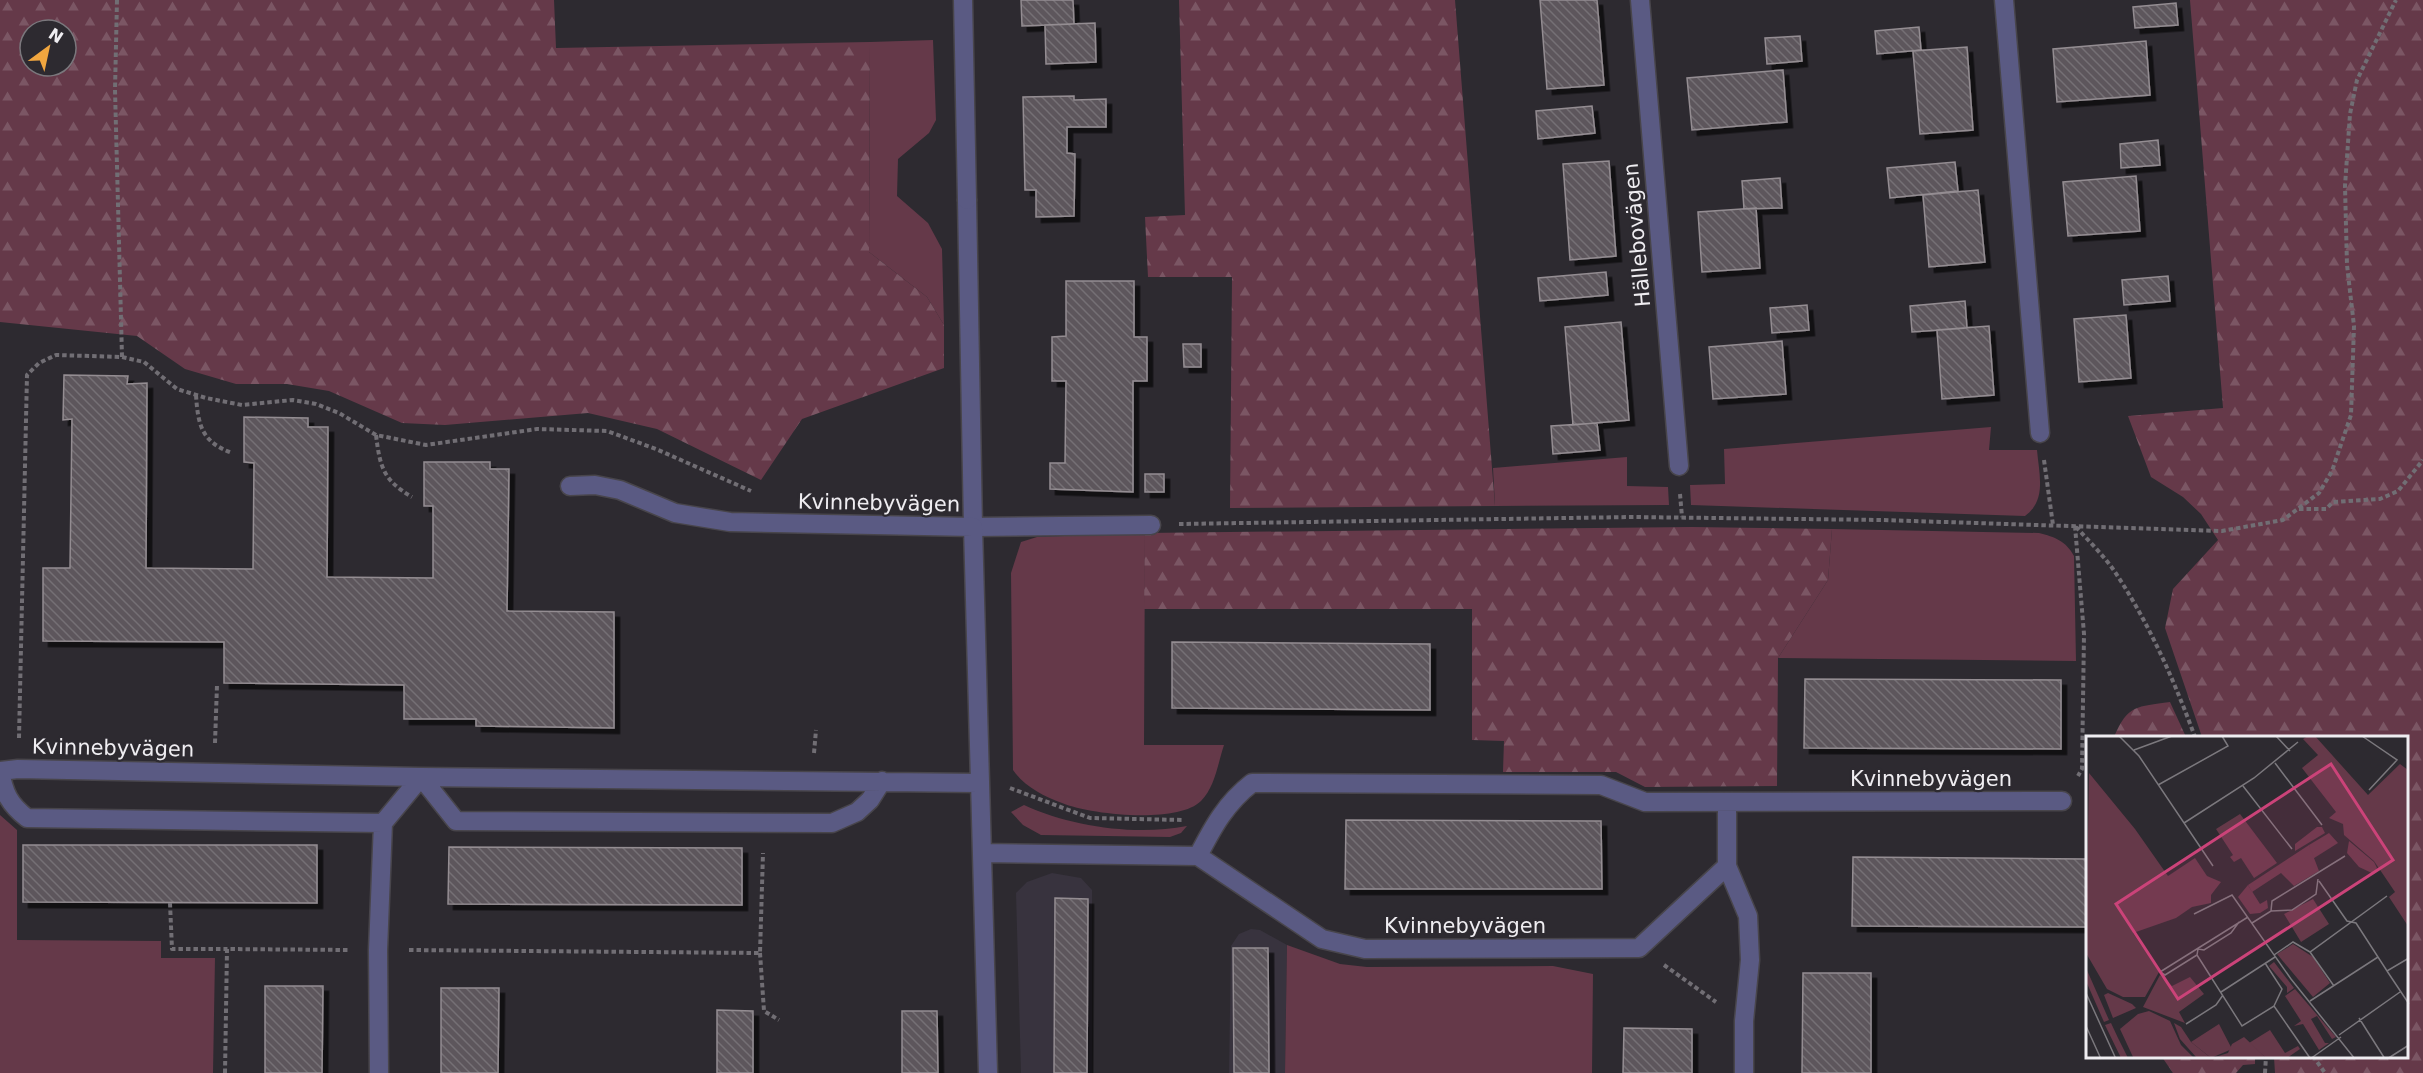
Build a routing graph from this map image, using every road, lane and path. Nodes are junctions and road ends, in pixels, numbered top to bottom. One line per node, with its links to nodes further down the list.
1 (117, 0): 6 (path)
2 (963, 0): 20 (street)
3 (1640, 0): 12 (street, Hällebovägen)
4 (2004, 0): 8 (street)
5 (2396, 0): 16 (path)
6 (122, 357): 7 (path); 22 (path)
7 (196, 395): 9 (path); 10 (path)
8 (2040, 433): 18 (path)
9 (376, 435): 14 (path); 15 (path)
10 (232, 453)
11 (2423, 460): 16 (path)
12 (1679, 466)
13 (570, 486): 20 (street, Kvinnebyvägen)
14 (753, 492)
15 (412, 497)
16 (2299, 509): 19 (path)
17 (1151, 525): 18 (path); 20 (street)
18 (2054, 525): 19 (path)
19 (2075, 526): 21 (path); 26 (path)
20 (973, 527): 25 (street, Kvinnebyvägen)
21 (2195, 736)
22 (18, 769): 23 (street, Kvinnebyvägen); 29 (street, Kvinnebyvägen)
23 (421, 777): 24 (street, Kvinnebyvägen); 29 (street); 30 (street)
24 (882, 781): 25 (street, Kvinnebyvägen); 30 (street)
25 (979, 783): 28 (path); 31 (street, Kvinnebyvägen)
26 (2062, 801): 27 (street, Kvinnebyvägen)
27 (1727, 802): 28 (street, Kvinnebyvägen); 33 (street)
28 (1217, 819): 32 (street, Kvinnebyvägen)
29 (383, 823): 37 (street)
30 (764, 824): 38 (path)
31 (982, 853): 32 (street); 45 (street, Kvinnebyvägen)
32 (1198, 856): 35 (street, Kvinnebyvägen)
33 (1727, 866): 35 (street); 40 (street)
34 (170, 903): 36 (path)
35 (1640, 948): 40 (path)
36 (227, 949): 37 (path); 43 (path)
37 (378, 950): 38 (path); 44 (street)
38 (760, 953): 39 (path)
39 (779, 1020)
40 (1744, 1021): 46 (street)
41 (2266, 1058): 47 (path)
42 (2314, 1058): 48 (path)
43 (225, 1073)
44 (378, 1073)
45 (987, 1073)
46 (1744, 1073)
47 (2265, 1073)
48 (2325, 1073)

